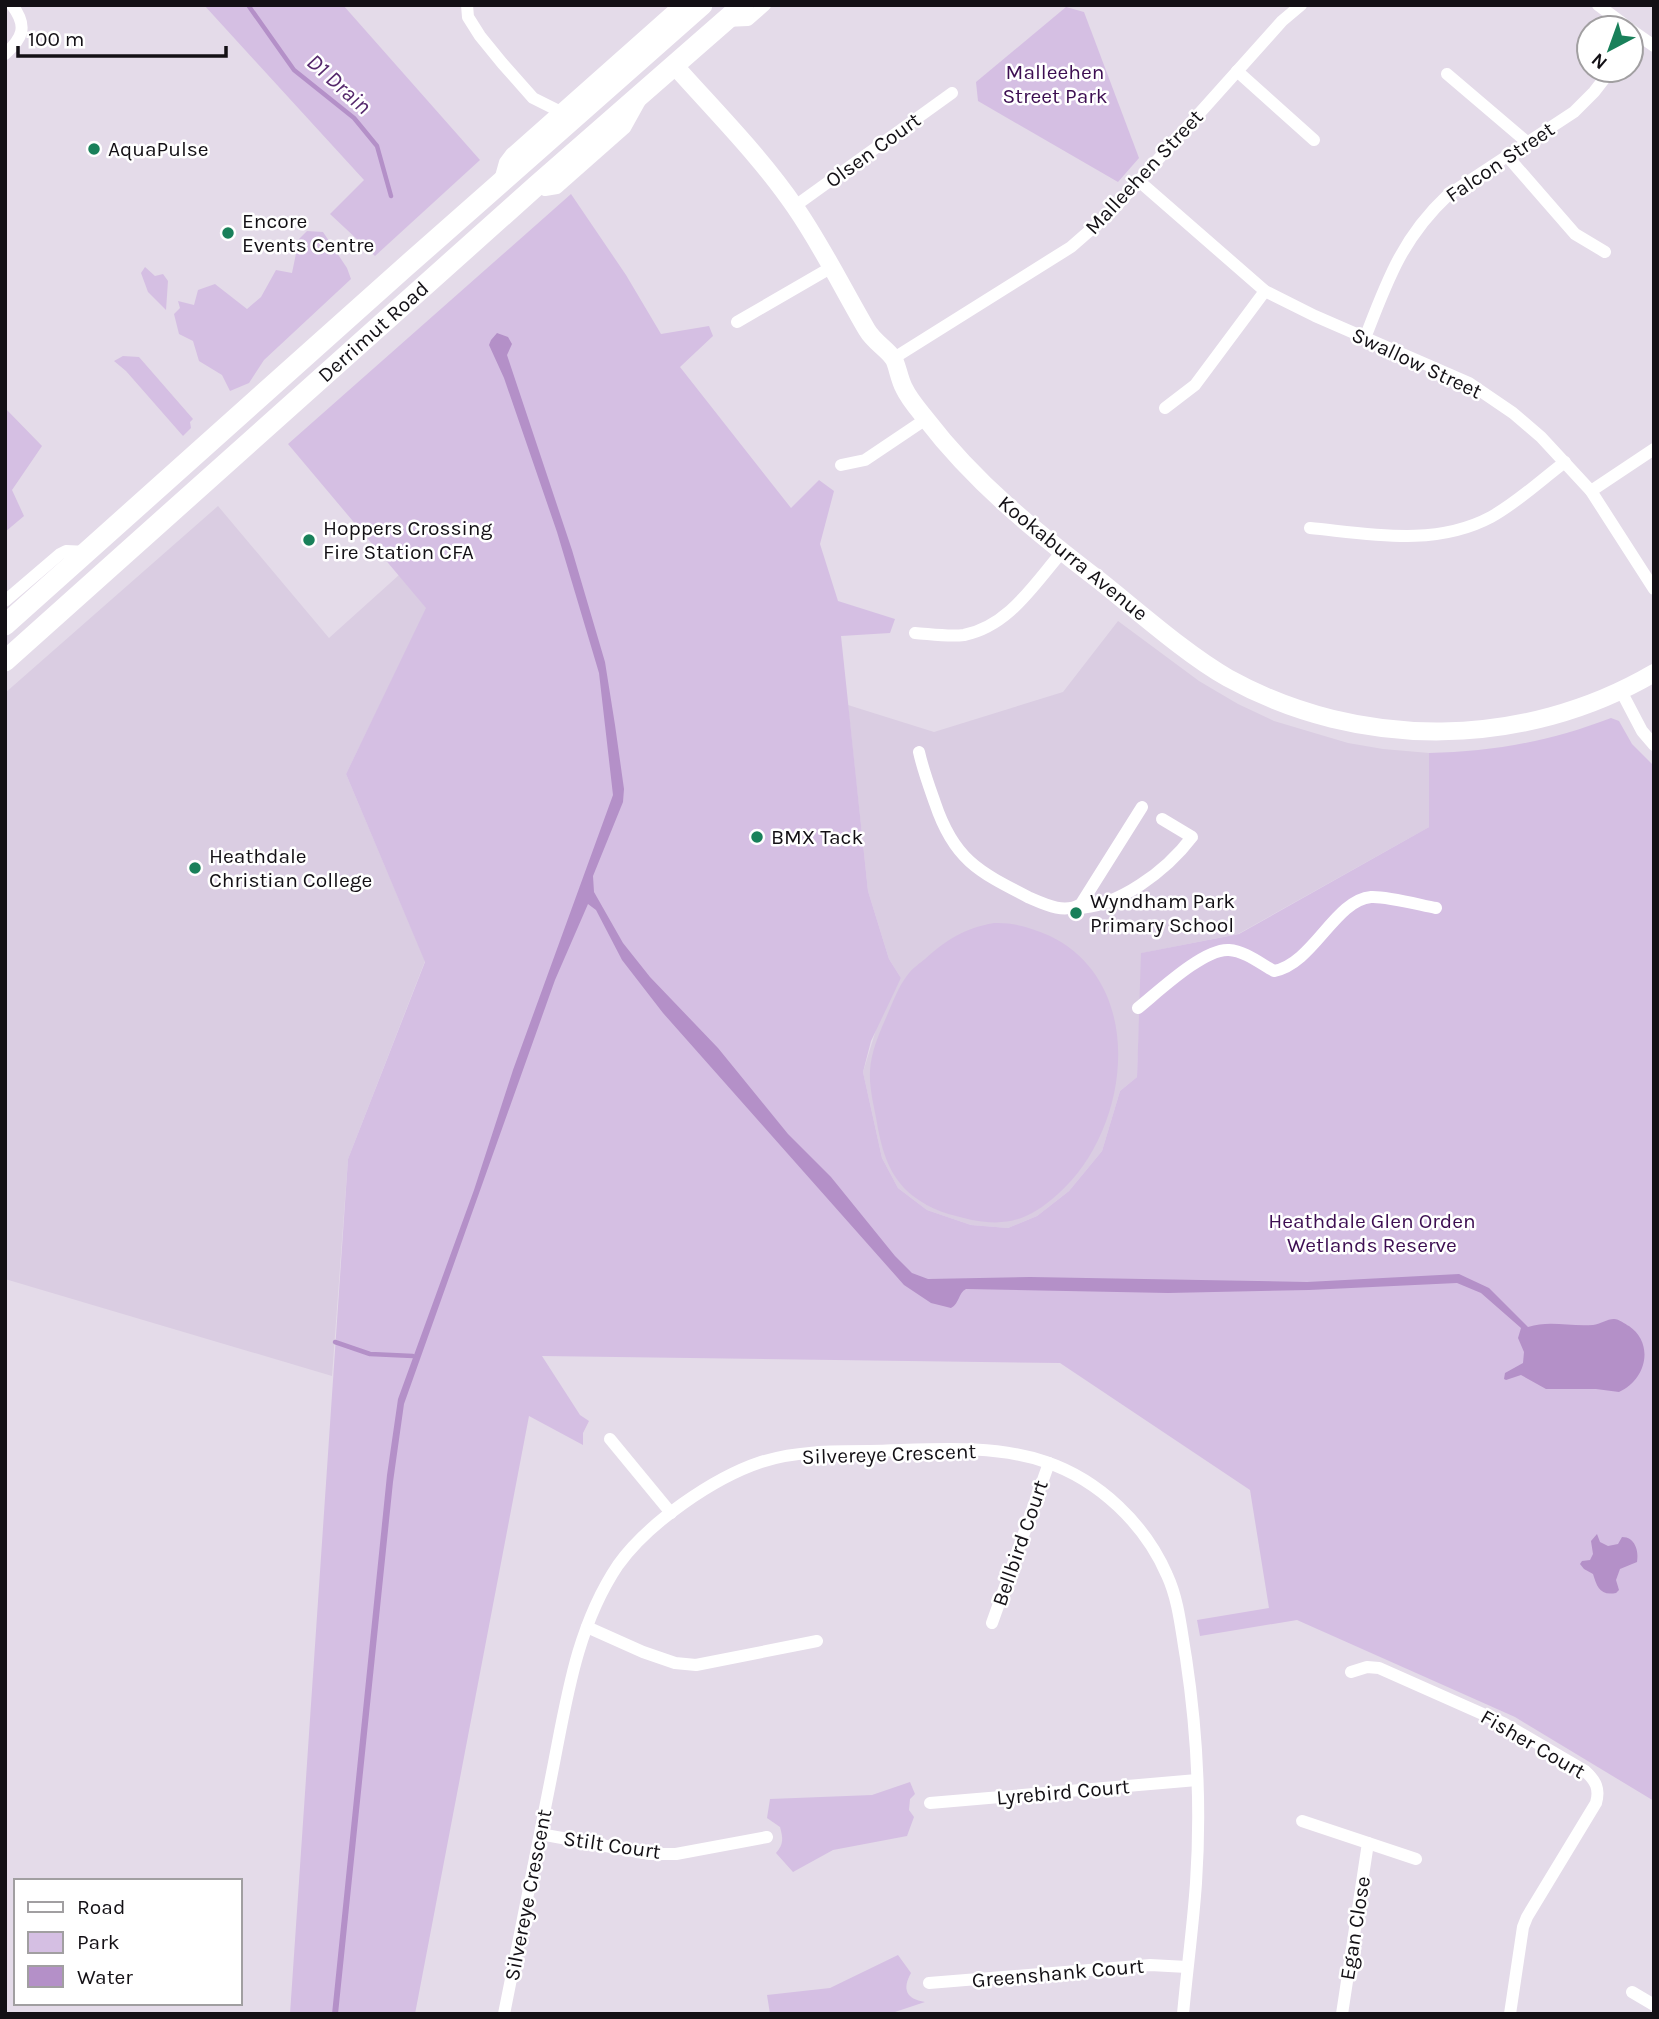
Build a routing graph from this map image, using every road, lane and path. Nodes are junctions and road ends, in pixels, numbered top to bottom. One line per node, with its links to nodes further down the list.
1 (12, 5): 10 (street)
2 (467, 5): 16 (street)
3 (679, 5): 16 (street)
4 (702, 5): 9 (highway, Derrimut Road)
5 (743, 5): 8 (highway, Derrimut Road)
6 (765, 5): 8 (street)
7 (1301, 5): 12 (street, Malleehen Street)
8 (725, 21): 11 (highway, Derrimut Road)
9 (657, 46): 11 (highway); 21 (highway, Derrimut Road)
10 (5, 54)
11 (674, 65): 22 (street, Kookaburra Avenue); 32 (highway, Derrimut Road)
12 (1237, 71): 17 (street); 20 (street, Malleehen Street)
13 (1447, 74): 18 (street)
14 (1600, 84): 18 (street, Falcon Street)
15 (952, 93): 22 (street, Olsen Court)
16 (559, 111): 21 (street)
17 (1314, 140)
18 (1528, 143): 19 (street, Falcon Street)
19 (1507, 156): 23 (street); 27 (street, Falcon Street)
20 (1140, 181): 25 (street, Swallow Street); 28 (street, Malleehen Street)
21 (498, 187): 31 (highway, Derrimut Road)
22 (795, 206): 24 (street, Kookaburra Avenue)
23 (1605, 252)
24 (832, 267): 26 (street); 28 (street, Kookaburra Avenue)
25 (1265, 291): 27 (street, Swallow Street); 29 (street)
26 (737, 322)
27 (1365, 338): 34 (street, Swallow Street)
28 (894, 358): 30 (street, Kookaburra Avenue)
29 (1164, 408)
30 (926, 419): 35 (street); 39 (street, Kookaburra Avenue)
31 (227, 426): 32 (highway); 38 (highway, Derrimut Road)
32 (246, 446): 44 (highway, Derrimut Road)
33 (1654, 449): 36 (street)
34 (1565, 461): 36 (street, Swallow Street); 37 (street)
35 (841, 465)
36 (1591, 491): 40 (street, Swallow Street)
37 (1310, 528)
38 (87, 552): 41 (street); 42 (highway, Derrimut Road)
39 (1062, 552): 43 (street); 46 (street, Kookaburra Avenue)
40 (1654, 589)
41 (5, 601)
42 (5, 625)
43 (915, 633)
44 (5, 661)
45 (1654, 673): 46 (street, Kookaburra Avenue)
46 (1621, 691): 47 (street)
47 (1654, 745)
48 (919, 752): 51 (street)
49 (1142, 807): 51 (street)
50 (1162, 819): 51 (street)
51 (1074, 908)
52 (1436, 908): 53 (street)
53 (1138, 1008)
54 (610, 1439): 56 (street)
55 (1049, 1463): 56 (street, Silvereye Crescent); 57 (street, Bellbird Court); 61 (street, Silvereye Crescent)
56 (671, 1513): 58 (street, Silvereye Crescent)
57 (992, 1623)
58 (587, 1627): 59 (street); 64 (street, Silvereye Crescent)
59 (817, 1641)
60 (1352, 1672): 75 (street, Fisher Court)
61 (1197, 1780): 62 (street, Lyrebird Court); 68 (street, Silvereye Crescent)
62 (930, 1803)
63 (1302, 1821): 66 (street, Egan Close)
64 (540, 1834): 65 (street, Stilt Court); 72 (street, Silvereye Crescent)
65 (767, 1838)
66 (1368, 1843): 67 (street, Egan Close); 74 (street, Egan Close)
67 (1416, 1859)
68 (1187, 1967): 69 (street, Greenshank Court); 73 (street, Silvereye Crescent)
69 (929, 1983)
70 (1632, 1992): 71 (street)
71 (1654, 2005)
72 (504, 2014)
73 (1182, 2014)
74 (1342, 2014)
75 (1510, 2014)

